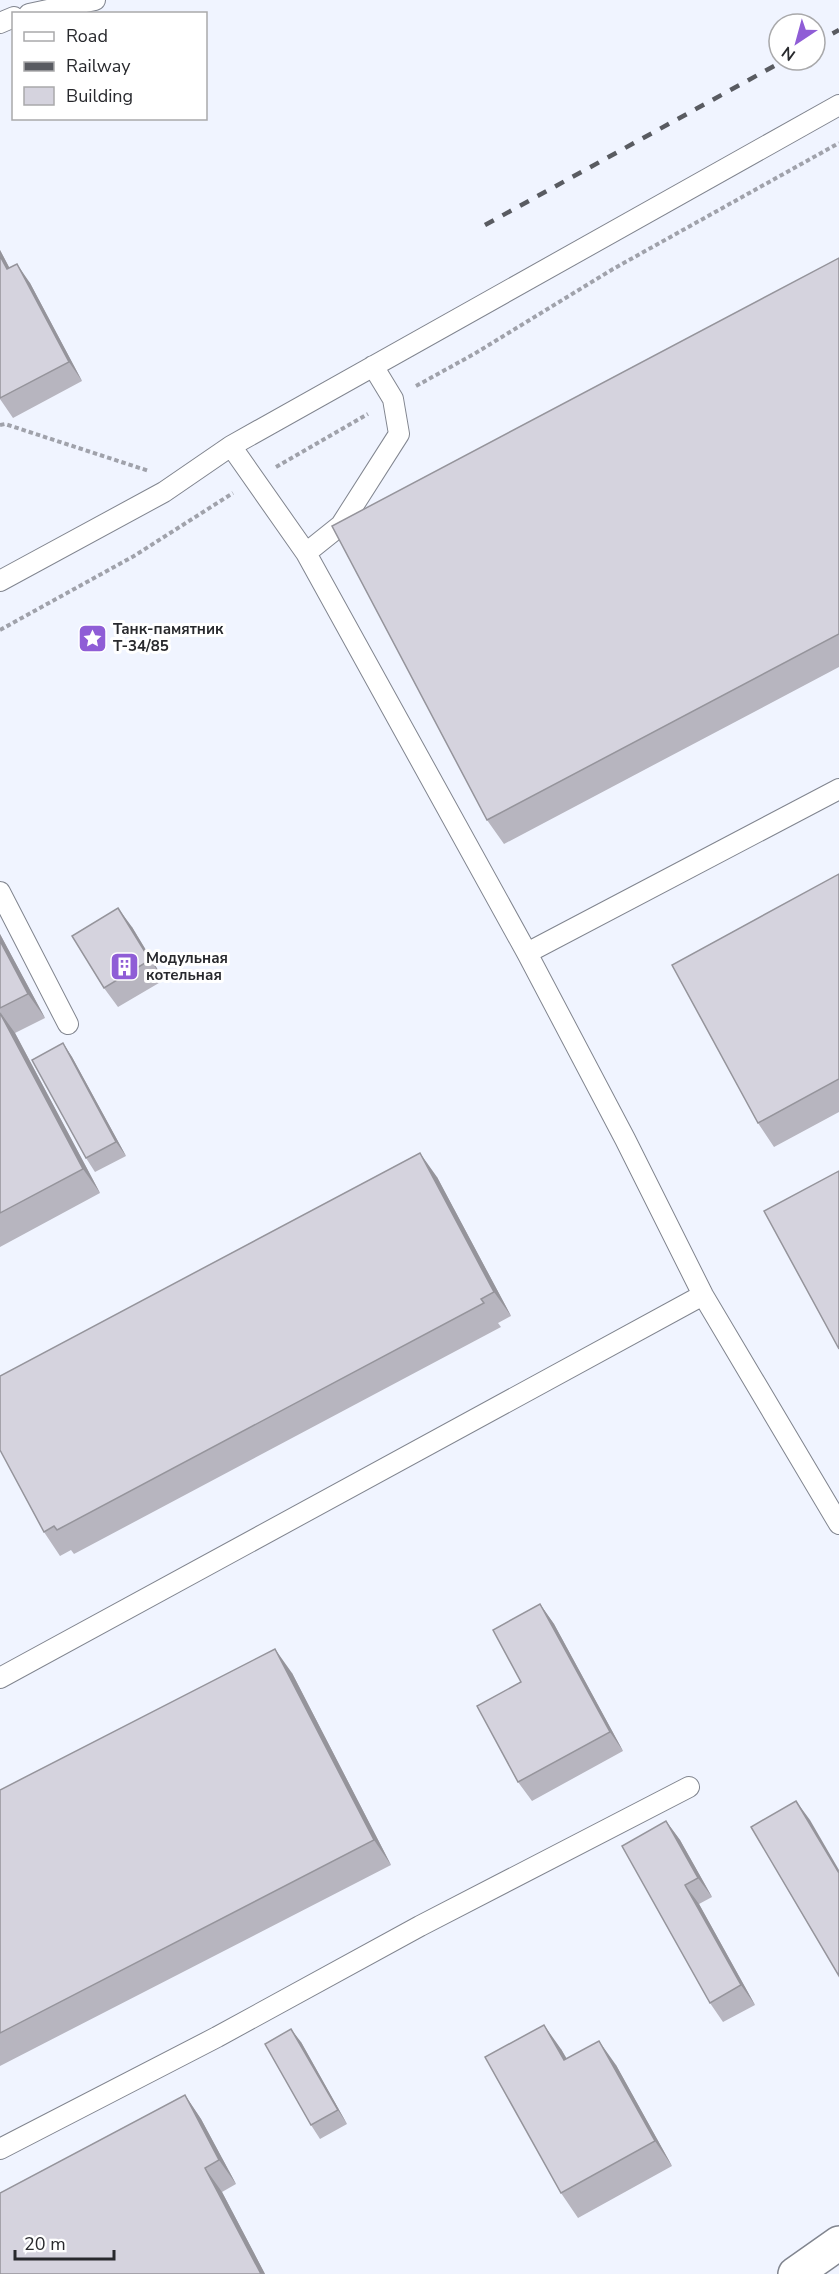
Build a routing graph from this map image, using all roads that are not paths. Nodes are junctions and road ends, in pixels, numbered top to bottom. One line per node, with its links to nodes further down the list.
1 (95, 0): 2 (lane)
2 (38, 12)
3 (839, 105): 4 (lane)
4 (373, 366): 5 (lane); 6 (lane)
5 (231, 446): 6 (lane); 7 (lane)
6 (306, 553): 10 (lane)
7 (1, 579)
8 (839, 789): 10 (lane)
9 (0, 892): 11 (lane)
10 (527, 953): 12 (lane)
11 (68, 1024)
12 (703, 1295): 13 (lane); 14 (lane)
13 (837, 1517)
14 (0, 1678)
15 (689, 1787): 16 (lane)
16 (0, 2149)
17 (839, 2243): 18 (street)
18 (795, 2274)

